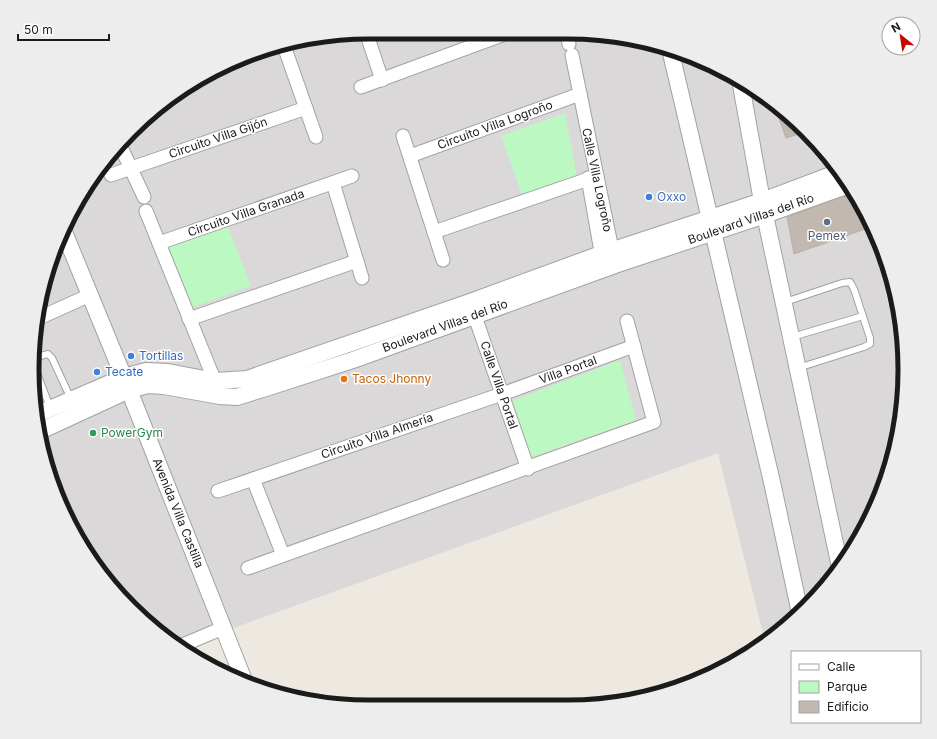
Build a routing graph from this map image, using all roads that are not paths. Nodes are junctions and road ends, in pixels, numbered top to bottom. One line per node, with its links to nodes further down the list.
1 (368, 39): 6 (street)
2 (491, 39): 6 (street)
3 (569, 44): 9 (street, Calle Villa Logroño)
4 (285, 50): 10 (street)
5 (672, 56): 25 (street)
6 (382, 80): 7 (street)
7 (361, 87)
8 (742, 89): 23 (street)
9 (580, 94): 14 (street, Circuito Villa Logroño); 19 (street, Calle Villa Logroño)
10 (306, 108): 12 (street); 15 (street, Circuito Villa Gijón)
11 (403, 136): 14 (street)
12 (316, 137)
13 (122, 151): 15 (street)
14 (410, 156): 26 (street)
15 (130, 169): 17 (street, Circuito Villa Gijón); 22 (street)
16 (834, 174): 23 (street, Boulevard Villas del Río)
17 (111, 175)
18 (352, 176): 20 (street, Circuito Villa Granada)
19 (592, 177): 26 (street); 30 (street, Calle Villa Logroño)
20 (333, 184): 28 (street, Circuito Villa Granada); 31 (street)
21 (843, 187): 23 (street, Boulevard Villas del Río)
22 (144, 198)
23 (764, 208): 25 (street, Boulevard Villas del Río); 34 (street)
24 (146, 211): 28 (street)
25 (712, 224): 30 (street, Boulevard Villas del Río); 58 (street)
26 (434, 232): 29 (street)
27 (66, 238): 33 (street, Avenida Villa Castilla)
28 (159, 243): 38 (street)
29 (443, 260)
30 (608, 260): 35 (street, Boulevard Villas del Río)
31 (357, 261): 32 (street); 38 (street)
32 (362, 278)
33 (90, 295): 36 (street); 45 (street, Avenida Villa Castilla)
34 (785, 302): 37 (lane); 40 (street)
35 (472, 309): 44 (street, Boulevard Villas del Río); 46 (street, Calle Villa Portal); 48 (street, Boulevard Villas del Río)
36 (43, 316)
37 (863, 316): 40 (lane); 43 (lane)
38 (189, 319): 44 (street)
39 (627, 321): 41 (street)
40 (792, 337): 43 (street)
41 (634, 346): 46 (street, Villa Portal); 52 (street)
42 (40, 356): 49 (lane)
43 (798, 368): 56 (street)
44 (215, 381): 45 (street, Boulevard Villas del Río); 48 (street)
45 (126, 383): 48 (street, Boulevard Villas del Río); 49 (street, Boulevard Villas del Río); 51 (street, Boulevard Villas del Río); 59 (street, Avenida Villa Castilla)
46 (502, 394): 52 (street, Calle Villa Portal); 53 (street, Circuito Villa Almería)
47 (40, 395): 50 (lane)
48 (220, 396)
49 (71, 399): 50 (street, Boulevard Villas del Río)
50 (44, 411)
51 (44, 429)
52 (528, 468): 55 (street)
53 (253, 479): 54 (street, Circuito Villa Almería); 55 (street)
54 (218, 491)
55 (283, 555): 57 (street)
56 (838, 559)
57 (248, 568)
58 (798, 605)
59 (223, 628): 60 (street); 61 (street, Avenida Villa Castilla)
60 (186, 644)
61 (242, 674)

